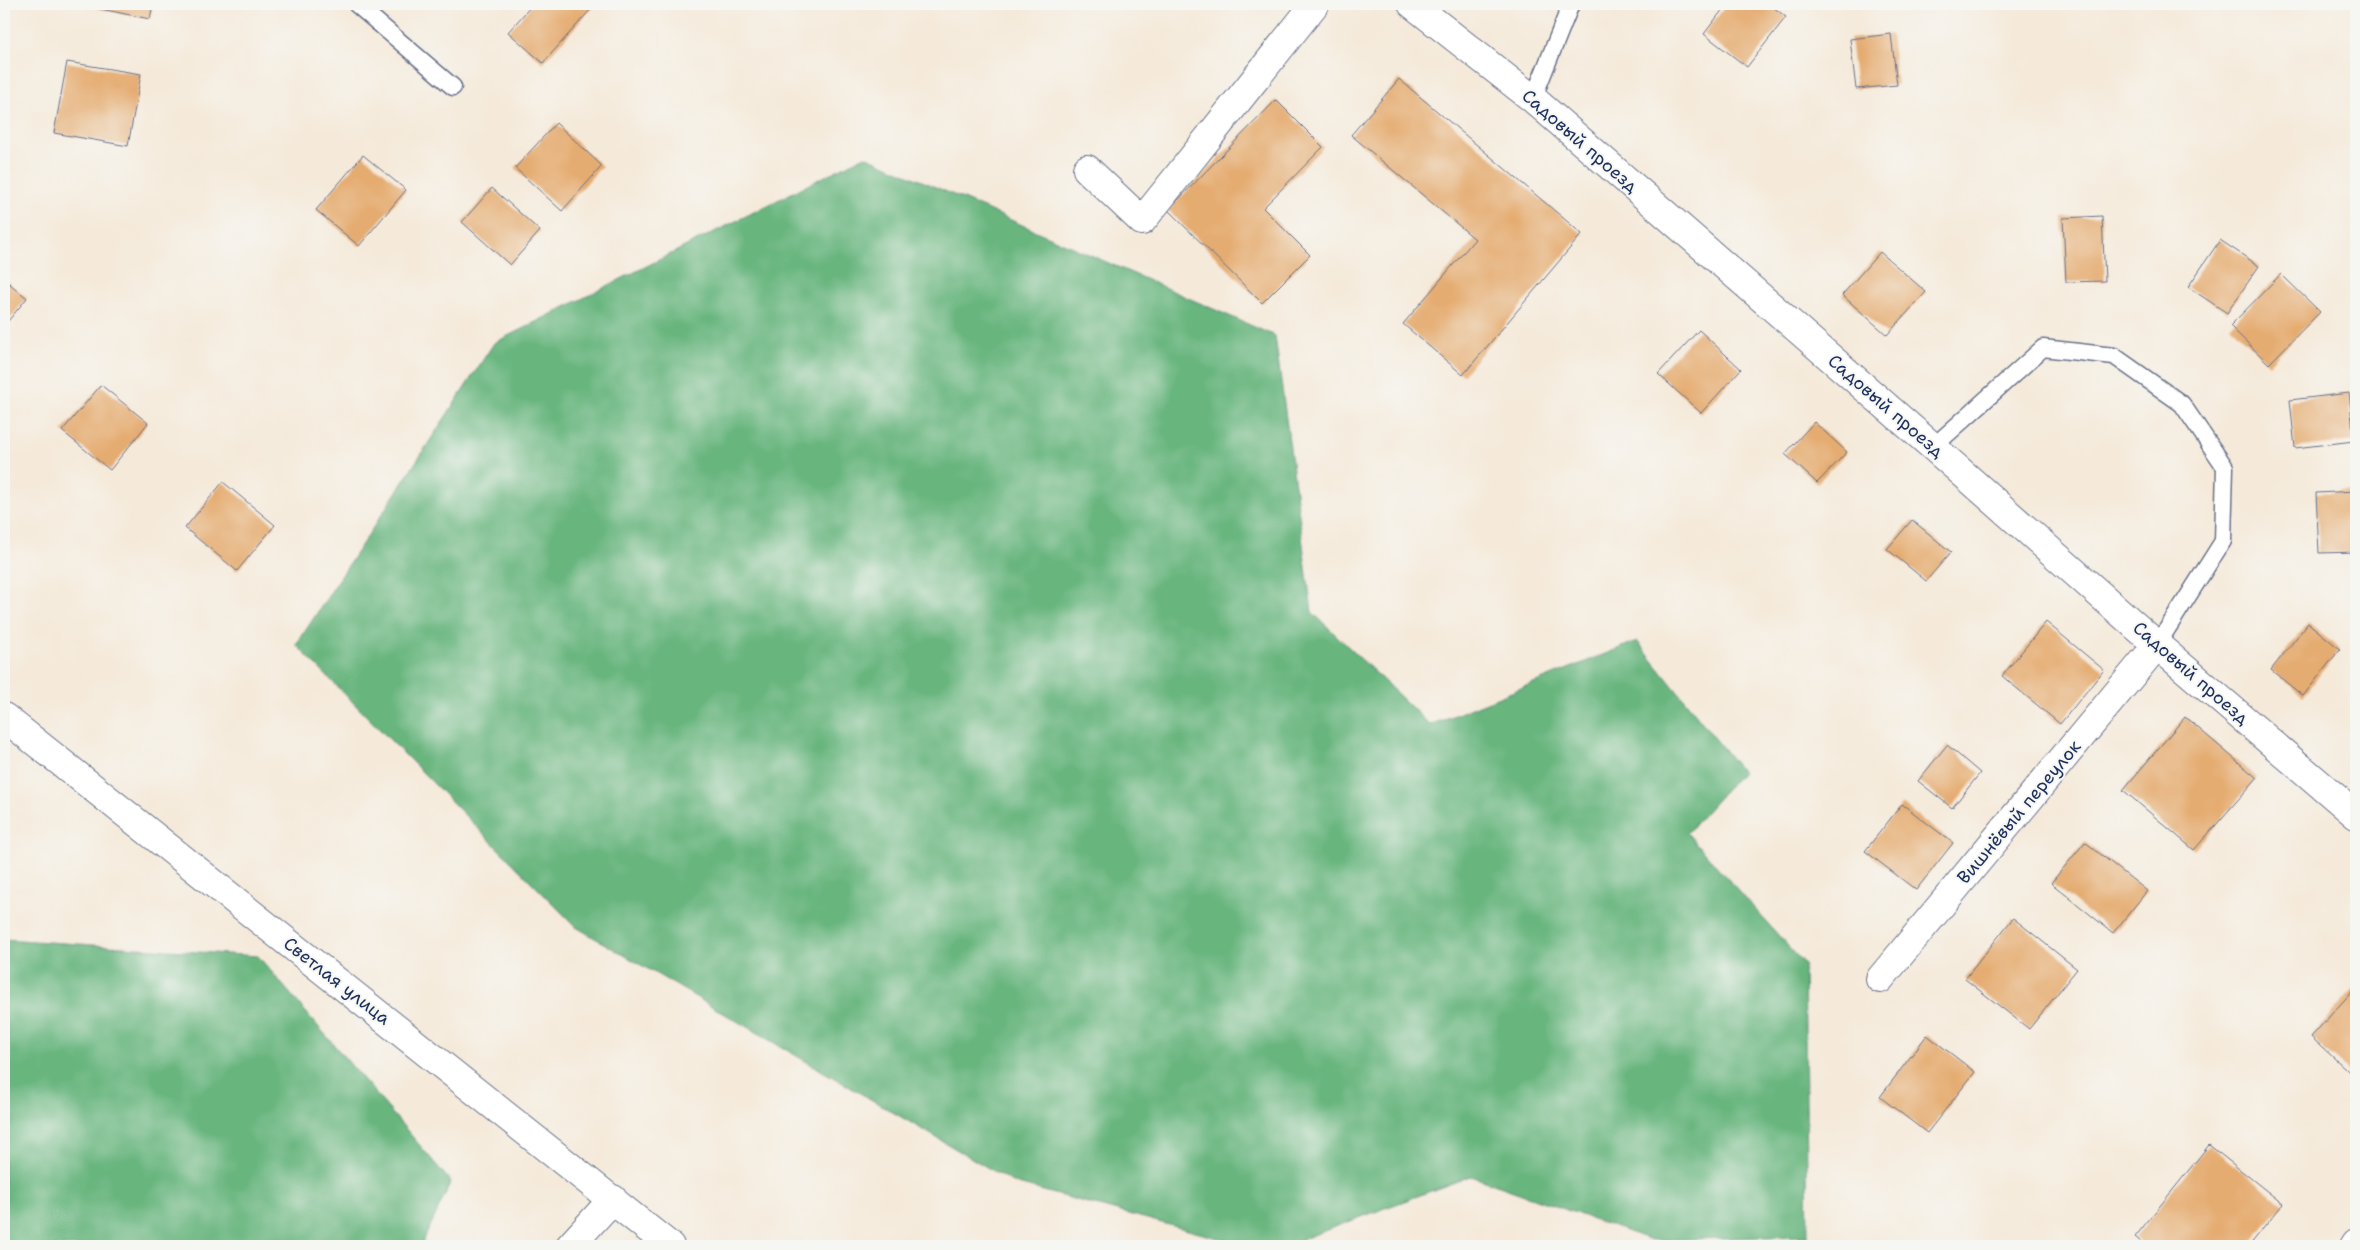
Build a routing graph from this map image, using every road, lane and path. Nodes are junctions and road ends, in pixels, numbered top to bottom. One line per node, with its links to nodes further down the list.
1 (356, 4): 5 (lane)
2 (1316, 4): 7 (street)
3 (1412, 4): 6 (street, Садовый проезд)
4 (1572, 4): 6 (lane)
5 (452, 88)
6 (1533, 99): 8 (street, Садовый проезд)
7 (1087, 169)
8 (1933, 447): 9 (street, Садовый проезд); 9 (lane)
9 (2157, 645): 11 (street, Садовый проезд); 12 (street, Вишнёвый переулок)
10 (4, 717): 13 (street, Светлая улица)
11 (2356, 814)
12 (1880, 979)
13 (613, 1199): 15 (street); 16 (street, Светлая улица)
14 (2356, 1243): 17 (street)
15 (570, 1246)
16 (670, 1246)
17 (2354, 1246)

